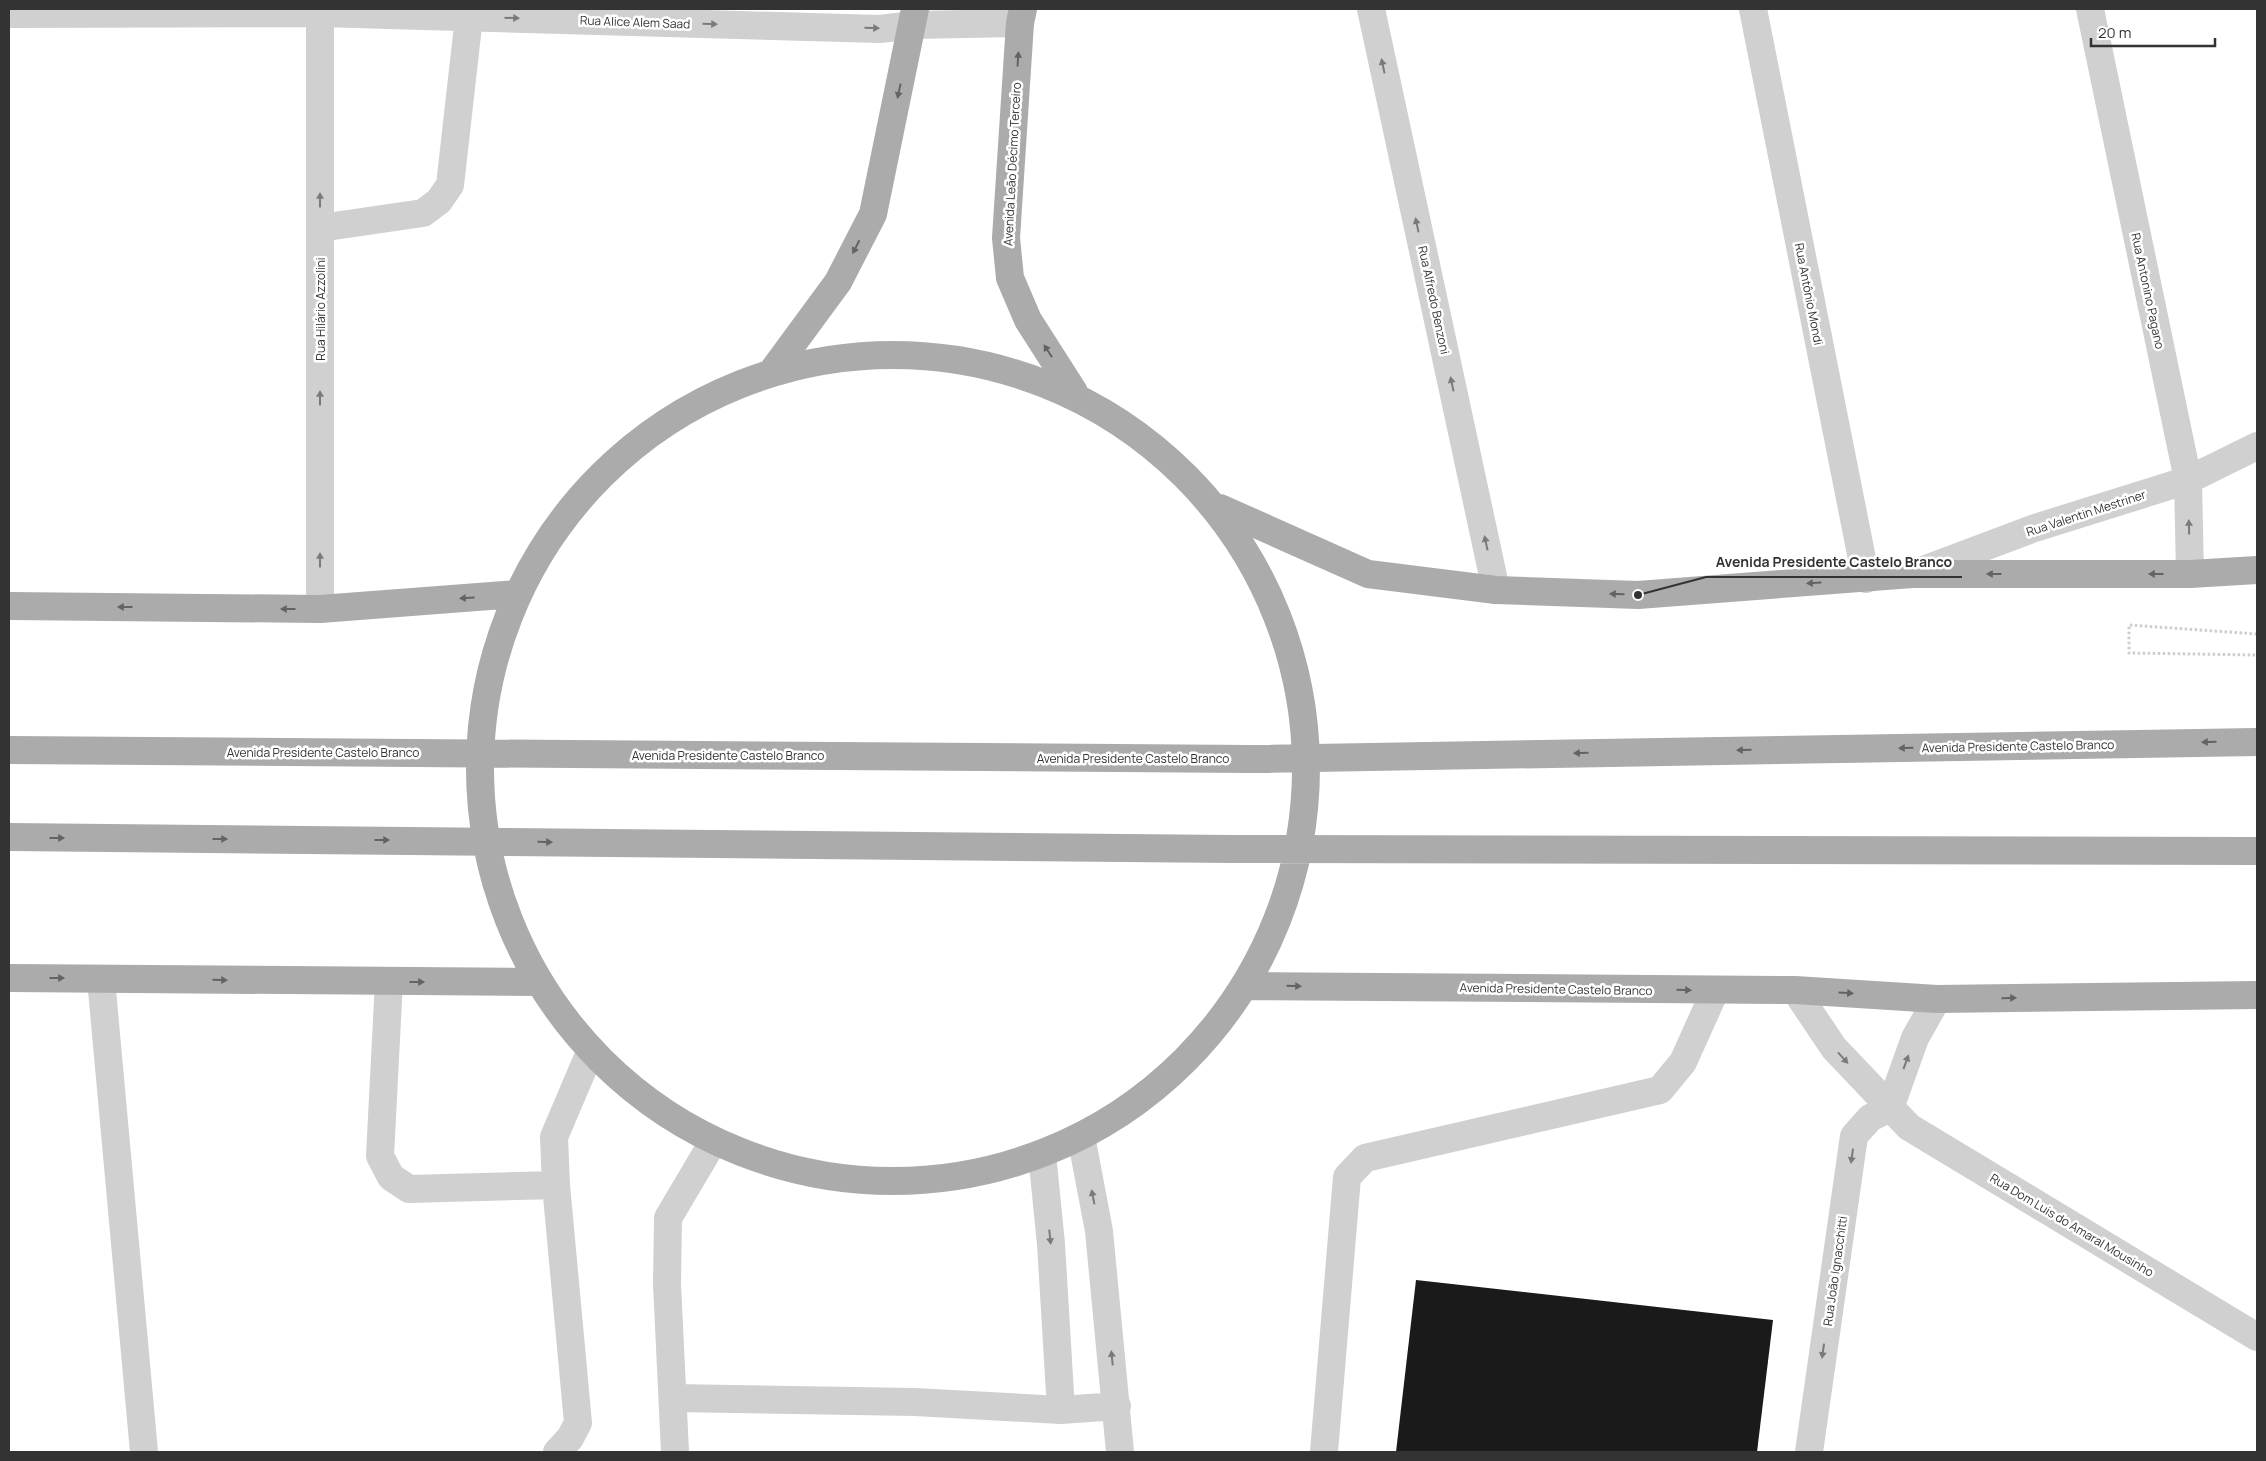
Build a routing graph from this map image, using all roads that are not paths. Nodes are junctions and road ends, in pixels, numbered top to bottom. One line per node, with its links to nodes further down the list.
1 (1371, 9): 19 (street, Rua Alfredo Benzoni, one-way to 1)
2 (1753, 9): 18 (street, Rua Antônio Mondi)
3 (2090, 9): 13 (street, Rua Antonino Pagano)
4 (320, 11): 5 (street, Rua Alice Alem Saad); 7 (street, Rua Alice Alem Saad); 9 (street, Rua Hilário Azzolini, one-way to 4)
5 (9, 14)
6 (1022, 16): 8 (street, Rua Alice Alem Saad); 11 (main road, Avenida Leão Décimo Terceiro, one-way to 6)
7 (470, 17): 8 (street, Rua Alice Alem Saad, one-way to 8); 9 (street)
8 (914, 17): 10 (main road, one-way to 10)
9 (320, 228): 22 (street, Rua Hilário Azzolini, one-way to 9)
10 (774, 369): 11 (main road); 20 (main road)
11 (1074, 392): 14 (main road)
12 (2257, 446): 13 (street, Rua Valentin Mestriner)
13 (2188, 480): 16 (street, Rua Valentin Mestriner); 17 (street, Rua Antonino Pagano, one-way to 13)
14 (1220, 508): 19 (main road); 31 (main road)
15 (2257, 570): 17 (main road)
16 (1912, 574): 17 (main road, one-way to 16); 18 (main road)
17 (2190, 574)
18 (1866, 579): 19 (main road, one-way to 19)
19 (1496, 590)
20 (516, 594): 22 (main road, one-way to 22); 30 (main road)
21 (9, 606): 22 (main road, one-way to 21)
22 (320, 609)
23 (2257, 742): 24 (main road, Avenida Presidente Castelo Branco, one-way to 24)
24 (9, 750)
25 (9, 837): 26 (main road, one-way to 26)
26 (2257, 851)
27 (9, 978): 28 (main road, one-way to 28)
28 (101, 979): 29 (main road, one-way to 29); 46 (street)
29 (389, 981): 30 (main road, one-way to 30); 41 (street)
30 (536, 982): 36 (main road)
31 (1245, 986): 33 (main road, Avenida Presidente Castelo Branco, one-way to 33); 38 (main road)
32 (1795, 990): 33 (main road, Avenida Presidente Castelo Branco); 35 (main road, Avenida Presidente Castelo Branco, one-way to 35); 37 (street, Rua Dom Luis do Amaral Mousinho, one-way to 37)
33 (1715, 991): 50 (street)
34 (2257, 995): 35 (main road, Avenida Presidente Castelo Branco, one-way to 34)
35 (1937, 999): 37 (street, one-way to 35)
36 (591, 1050): 39 (main road); 41 (street)
37 (1890, 1108): 42 (street, Rua Dom Luis do Amaral Mousinho); 51 (street, Rua João Ignacchitti, one-way to 51)
38 (1081, 1136): 40 (main road); 44 (street, one-way to 38)
39 (713, 1142): 40 (main road); 43 (street)
40 (1042, 1154): 45 (street, one-way to 45)
41 (556, 1185): 47 (street)
42 (2257, 1337)
43 (673, 1398): 45 (street); 48 (street)
44 (1117, 1406): 45 (street); 49 (street)
45 (1061, 1410)
46 (144, 1452)
47 (557, 1452)
48 (674, 1452)
49 (1120, 1452)
50 (1324, 1452)
51 (1809, 1452)

